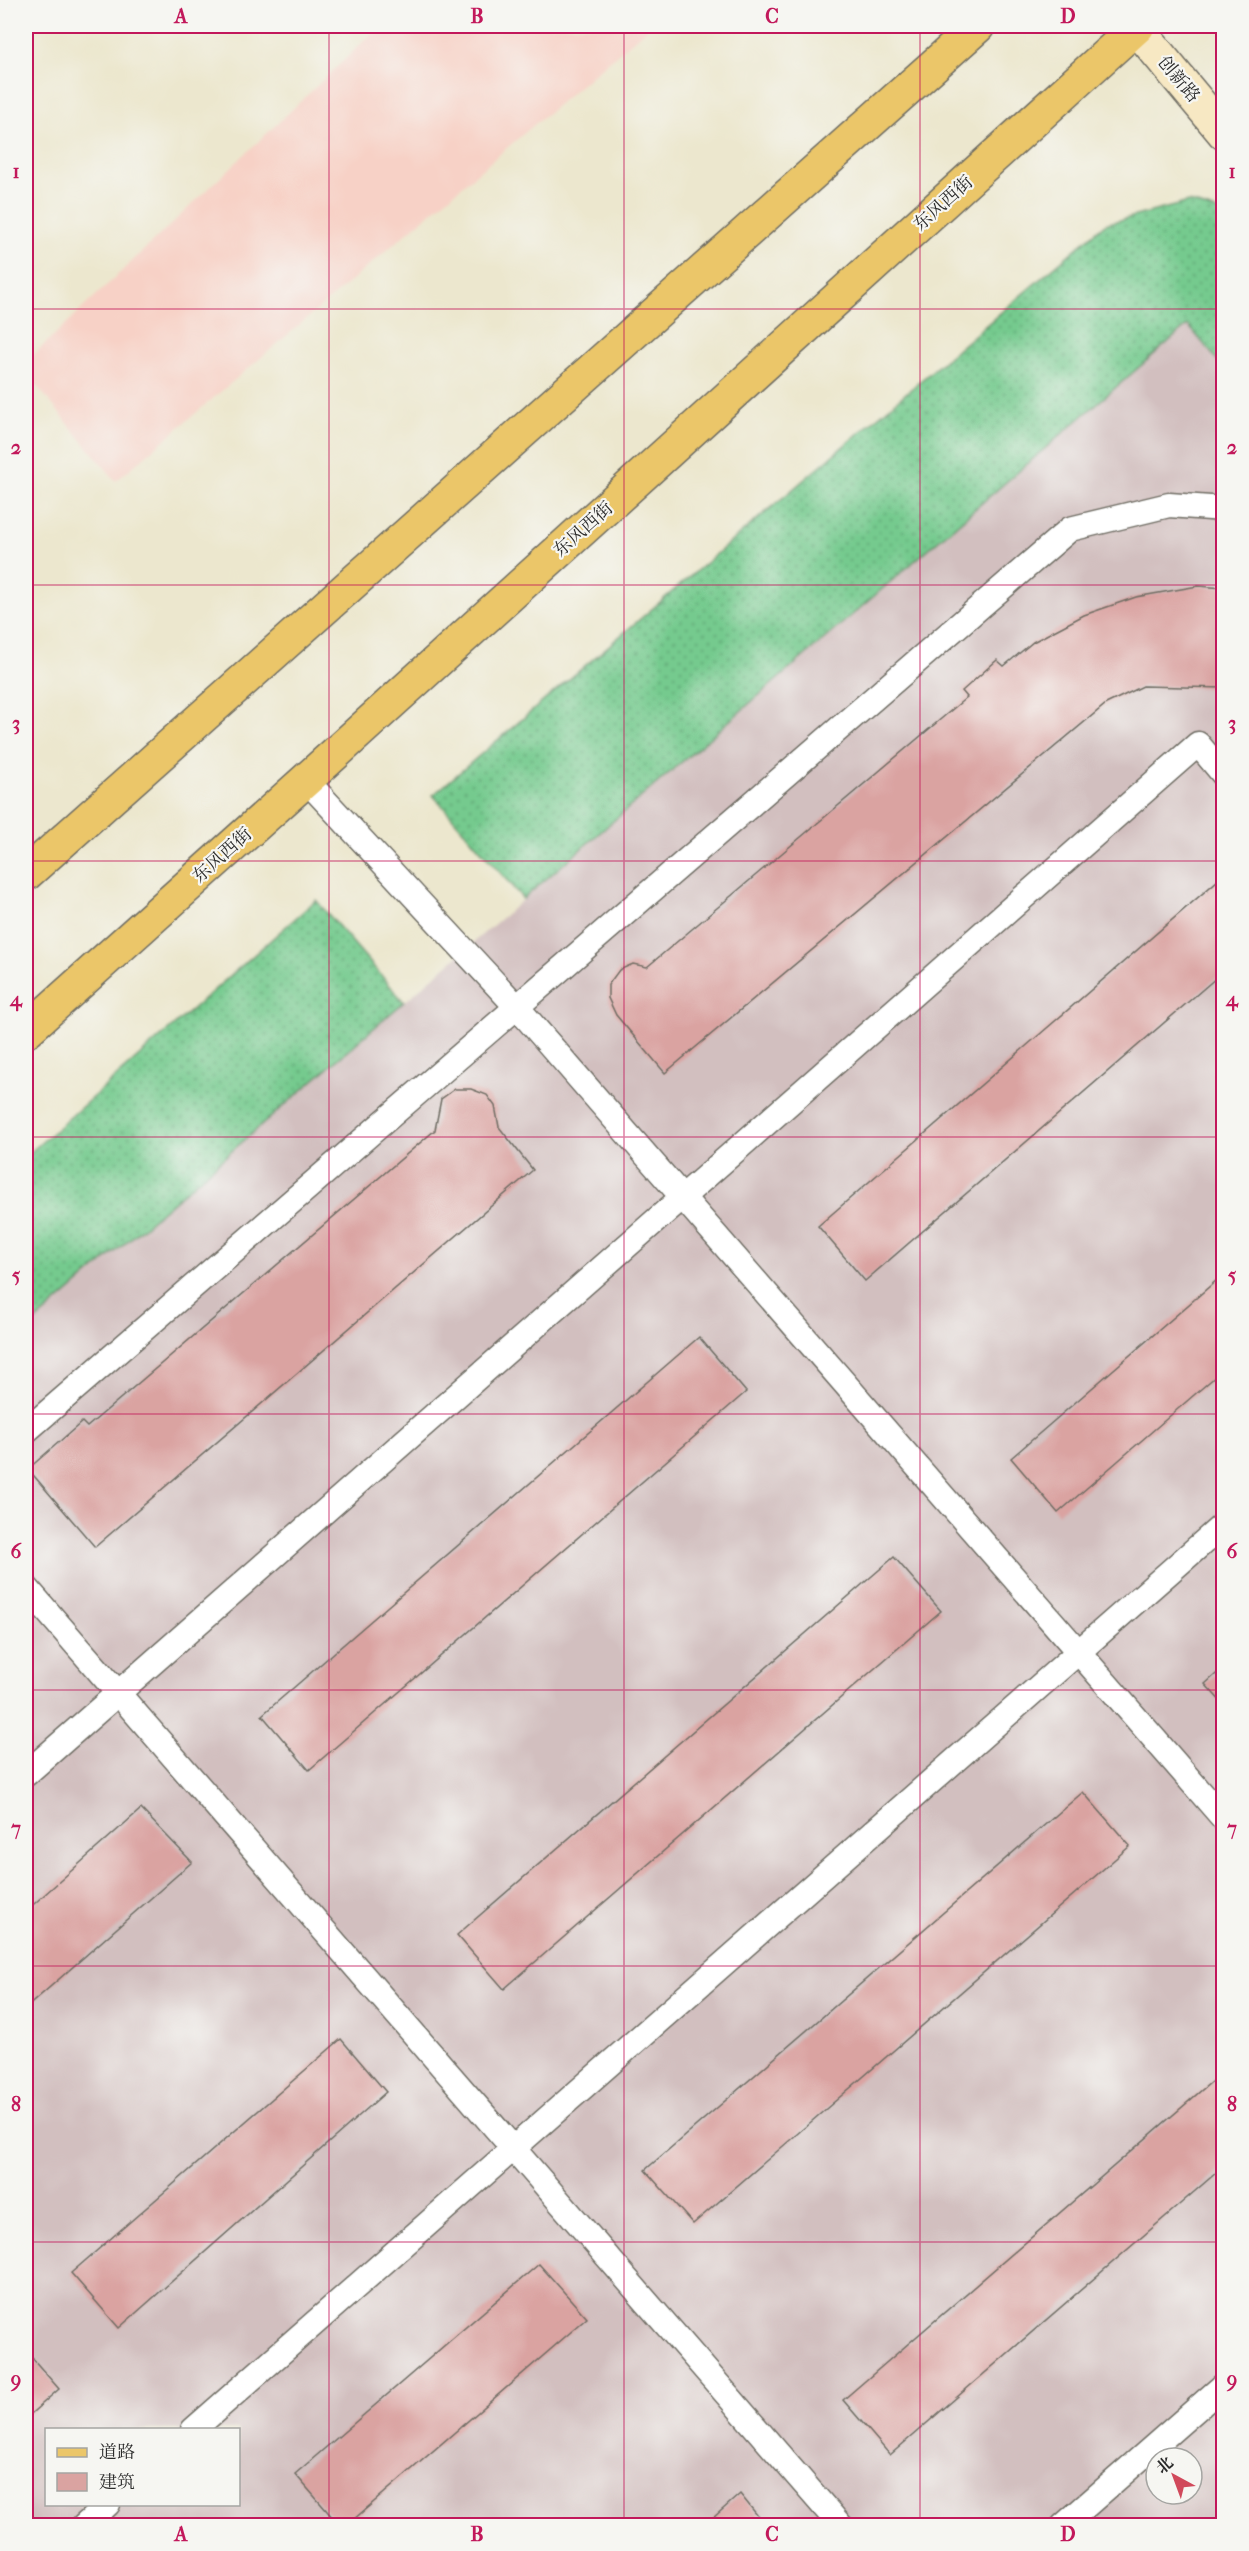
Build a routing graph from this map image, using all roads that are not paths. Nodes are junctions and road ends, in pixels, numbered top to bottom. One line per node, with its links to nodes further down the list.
1 (978, 26): 7 (main road)
2 (1136, 26): 3 (main road, 创新路); 6 (main road, 东风西街)
3 (1224, 133)
4 (1224, 509): 8 (lane)
5 (1224, 775): 10 (lane)
6 (306, 780): 8 (lane); 9 (main road, 东风西街)
7 (26, 874)
8 (517, 1007): 10 (lane); 11 (lane)
9 (26, 1031)
10 (683, 1197): 14 (lane); 15 (lane)
11 (26, 1431)
12 (1224, 1524): 14 (lane)
13 (26, 1587): 15 (lane)
14 (1078, 1652): 17 (lane); 18 (lane)
15 (118, 1693): 16 (lane); 18 (lane)
16 (26, 1774)
17 (1224, 1819)
18 (513, 2148): 20 (lane); 23 (lane)
19 (1224, 2385): 24 (lane)
20 (195, 2428)
21 (107, 2506): 22 (lane)
22 (84, 2526)
23 (842, 2526)
24 (1063, 2526)

